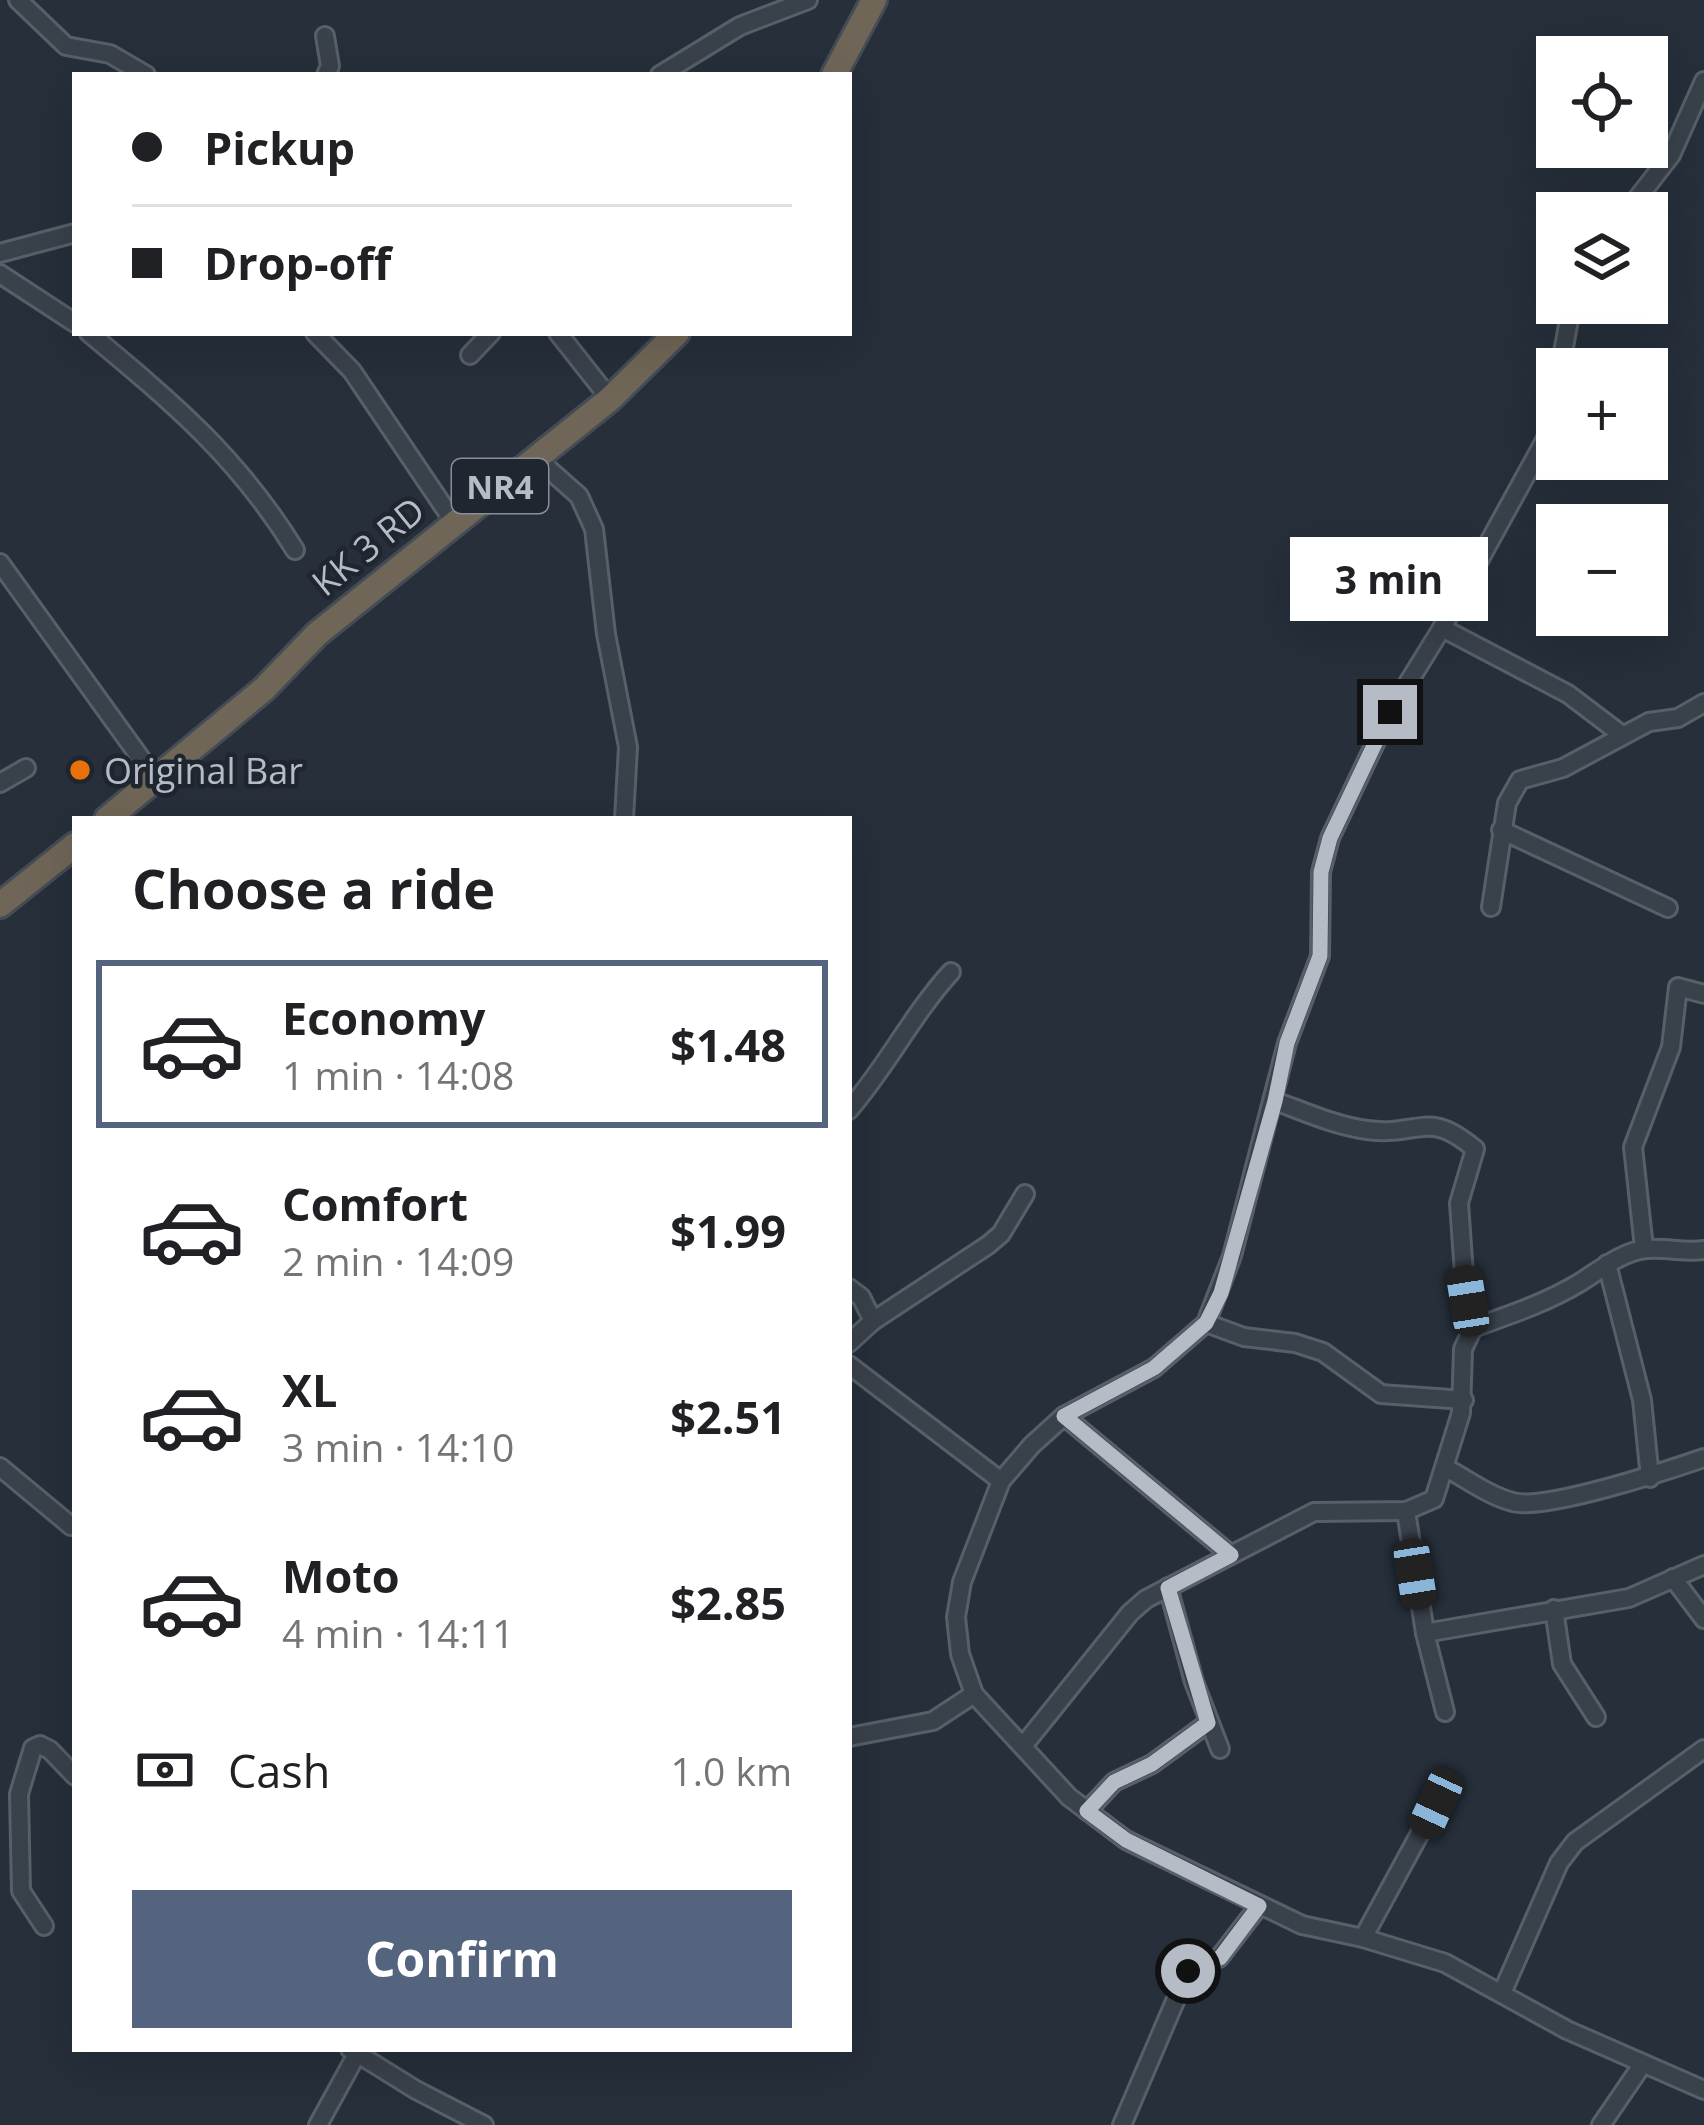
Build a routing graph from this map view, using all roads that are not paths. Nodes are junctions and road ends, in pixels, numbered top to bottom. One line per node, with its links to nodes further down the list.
1 (18, 0): 5 (street)
2 (808, 0): 7 (street)
3 (874, 0): 8 (highway)
4 (325, 36): 6 (street)
5 (141, 72)
6 (328, 72)
7 (665, 72)
8 (836, 72)
9 (1704, 81): 10 (street)
10 (1642, 192)
11 (72, 234): 12 (street)
12 (0, 253)
13 (0, 274): 14 (street)
14 (72, 321)
15 (92, 336): 25 (street)
16 (318, 336): 24 (street)
17 (488, 336): 20 (street)
18 (560, 336): 21 (street)
19 (673, 336): 21 (highway, KK 3 RD / NR4)
20 (470, 355)
21 (610, 399): 23 (highway, KK 3 RD / NR4)
22 (1536, 457): 27 (street)
23 (536, 458): 24 (highway, KK 3 RD / NR4); 34 (street)
24 (454, 522): 31 (highway, KK 3 RD / NR4)
25 (295, 550)
26 (0, 563): 31 (street)
27 (1442, 628): 29 (street); 42 (street)
28 (1704, 703): 29 (street)
29 (1622, 735): 35 (street)
30 (26, 768): 32 (street)
31 (155, 778): 33 (highway, KK 3 RD / NR4)
32 (0, 783)
33 (123, 814)
34 (625, 816)
35 (1501, 830): 38 (street); 39 (street)
36 (72, 847): 37 (highway)
37 (0, 905)
38 (1491, 907)
39 (1668, 908)
40 (951, 972): 43 (street)
41 (1704, 994): 45 (street)
42 (1275, 1101): 50 (street); 51 (street)
43 (852, 1106)
44 (1025, 1194): 49 (street)
45 (1644, 1248): 46 (street); 47 (street)
46 (1704, 1250)
47 (1607, 1264): 51 (street); 59 (street)
48 (852, 1290): 49 (street)
49 (873, 1321): 52 (street)
50 (1206, 1323): 54 (street); 55 (street)
51 (1473, 1328): 54 (street)
52 (852, 1340)
53 (852, 1367): 60 (street)
54 (1464, 1400): 58 (street)
55 (1064, 1416): 60 (street); 63 (street)
56 (1704, 1458): 59 (street)
57 (0, 1467): 62 (street)
58 (1446, 1468): 59 (street); 61 (street)
59 (1650, 1478)
60 (1000, 1481): 70 (street)
61 (1406, 1511): 63 (street); 69 (street)
62 (70, 1526)
63 (1231, 1555): 66 (street)
64 (1704, 1565): 65 (street)
65 (1672, 1578): 67 (street); 68 (street)
66 (1168, 1588): 73 (street); 75 (street)
67 (1554, 1609): 69 (street); 72 (street)
68 (1704, 1619)
69 (1425, 1633): 71 (street)
70 (974, 1694): 74 (street); 75 (street)
71 (1445, 1712)
72 (1595, 1717)
73 (1208, 1723): 76 (street); 80 (street)
74 (852, 1737)
75 (1023, 1746): 80 (street)
76 (1220, 1749)
77 (1704, 1749): 84 (street)
78 (72, 1772): 82 (street)
79 (1436, 1804): 83 (street)
80 (1087, 1811): 81 (street)
81 (1259, 1906): 83 (street); 90 (street)
82 (44, 1926)
83 (1363, 1938): 84 (street)
84 (1502, 1994): 86 (street)
85 (354, 2052): 88 (street); 89 (street)
86 (1642, 2065): 87 (street); 91 (street)
87 (1704, 2090)
88 (318, 2125)
89 (484, 2125)
90 (1122, 2125)
91 (1601, 2125)

